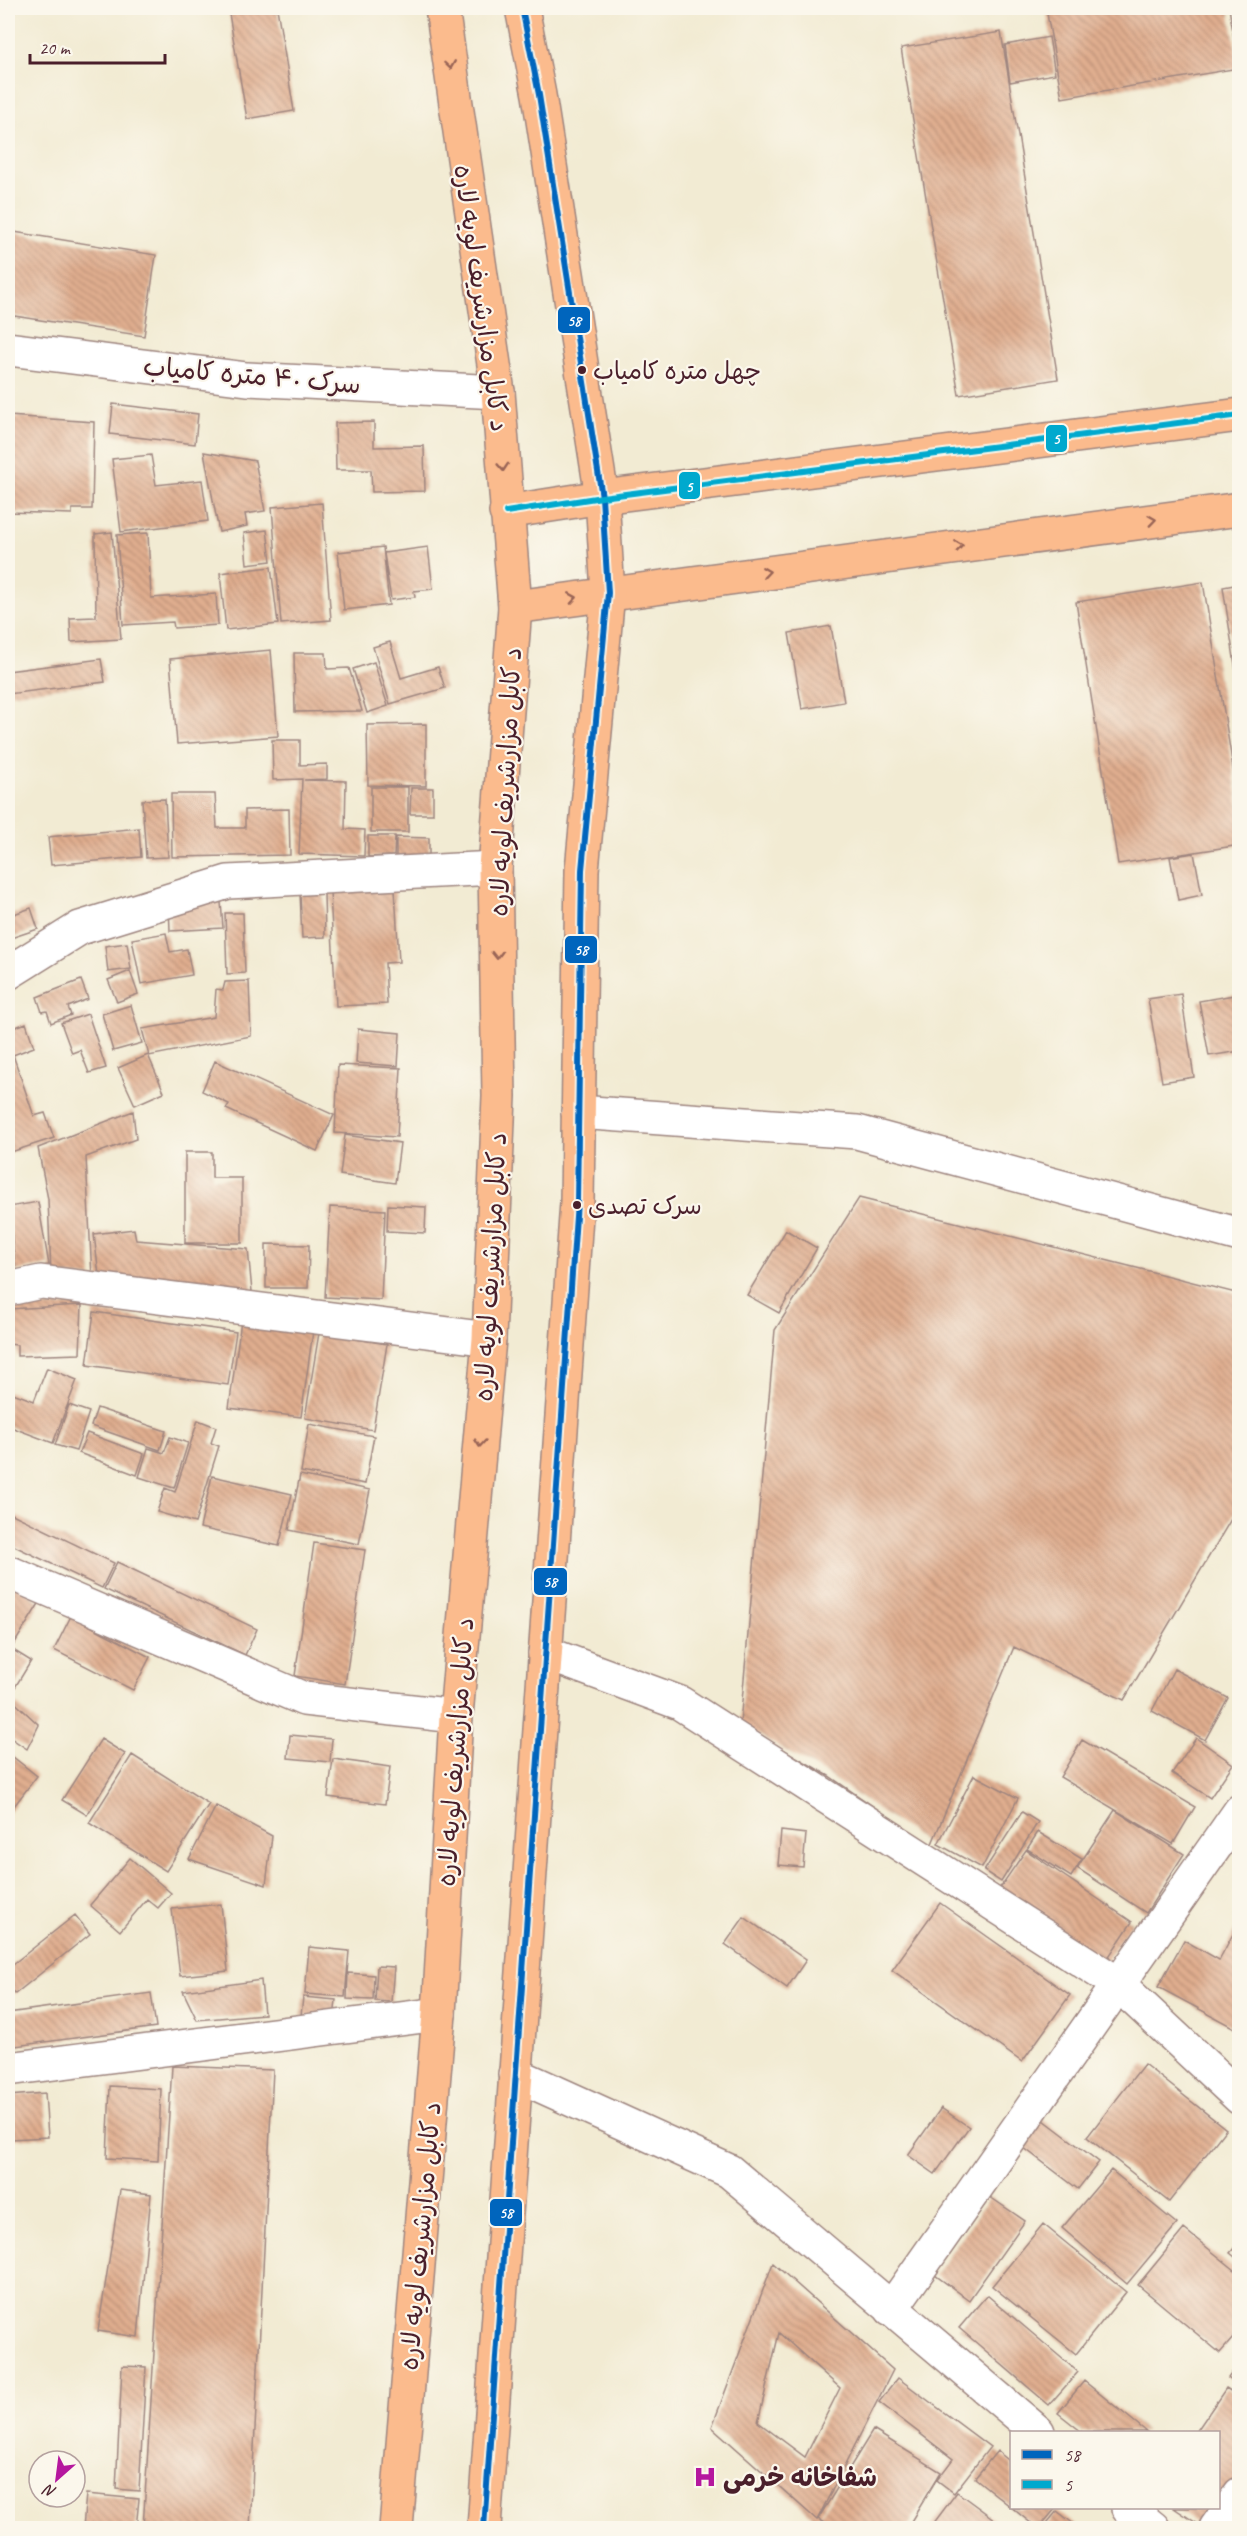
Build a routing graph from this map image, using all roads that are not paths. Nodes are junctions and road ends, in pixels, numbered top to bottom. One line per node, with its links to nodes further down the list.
1 (442, 8): 4 (main road, د کابل مزارشریف لویه لاره, one-way to 4)
2 (522, 8): 6 (main road)
3 (8, 349): 4 (street, سرک ۴۰ متره کامیاب)
4 (498, 393): 8 (main road, د کابل مزارشریف لویه لاره, one-way to 8)
5 (1239, 416): 6 (main road)
6 (602, 497): 8 (main road); 9 (main road)
7 (1239, 509): 9 (main road, one-way to 7)
8 (506, 512): 10 (main road, د کابل مزارشریف لویه لاره)
9 (608, 593): 10 (main road, one-way to 9); 13 (main road)
10 (515, 608): 11 (main road, د کابل مزارشریف لویه لاره)
11 (495, 868): 12 (street); 16 (main road, د کابل مزارشریف لویه لاره, one-way to 16)
12 (8, 973)
13 (578, 1112): 14 (street); 18 (main road)
14 (1239, 1235)
15 (8, 1289): 16 (street)
16 (489, 1339): 19 (main road, د کابل مزارشریف لویه لاره, one-way to 19)
17 (8, 1572): 19 (street)
18 (545, 1653): 21 (street); 24 (main road)
19 (456, 1716): 22 (main road, د کابل مزارشریف لویه لاره)
20 (1239, 1811): 21 (street)
21 (1117, 1983): 25 (street); 26 (street)
22 (439, 2014): 23 (street); 30 (main road, د کابل مزارشریف لویه لاره)
23 (8, 2069)
24 (515, 2074): 26 (street); 31 (main road)
25 (1239, 2098)
26 (891, 2309): 27 (street)
27 (1036, 2431)
28 (1239, 2494): 33 (street)
29 (1129, 2509): 32 (street)
30 (396, 2529)
31 (484, 2529)
32 (1153, 2529)
33 (1216, 2529)

